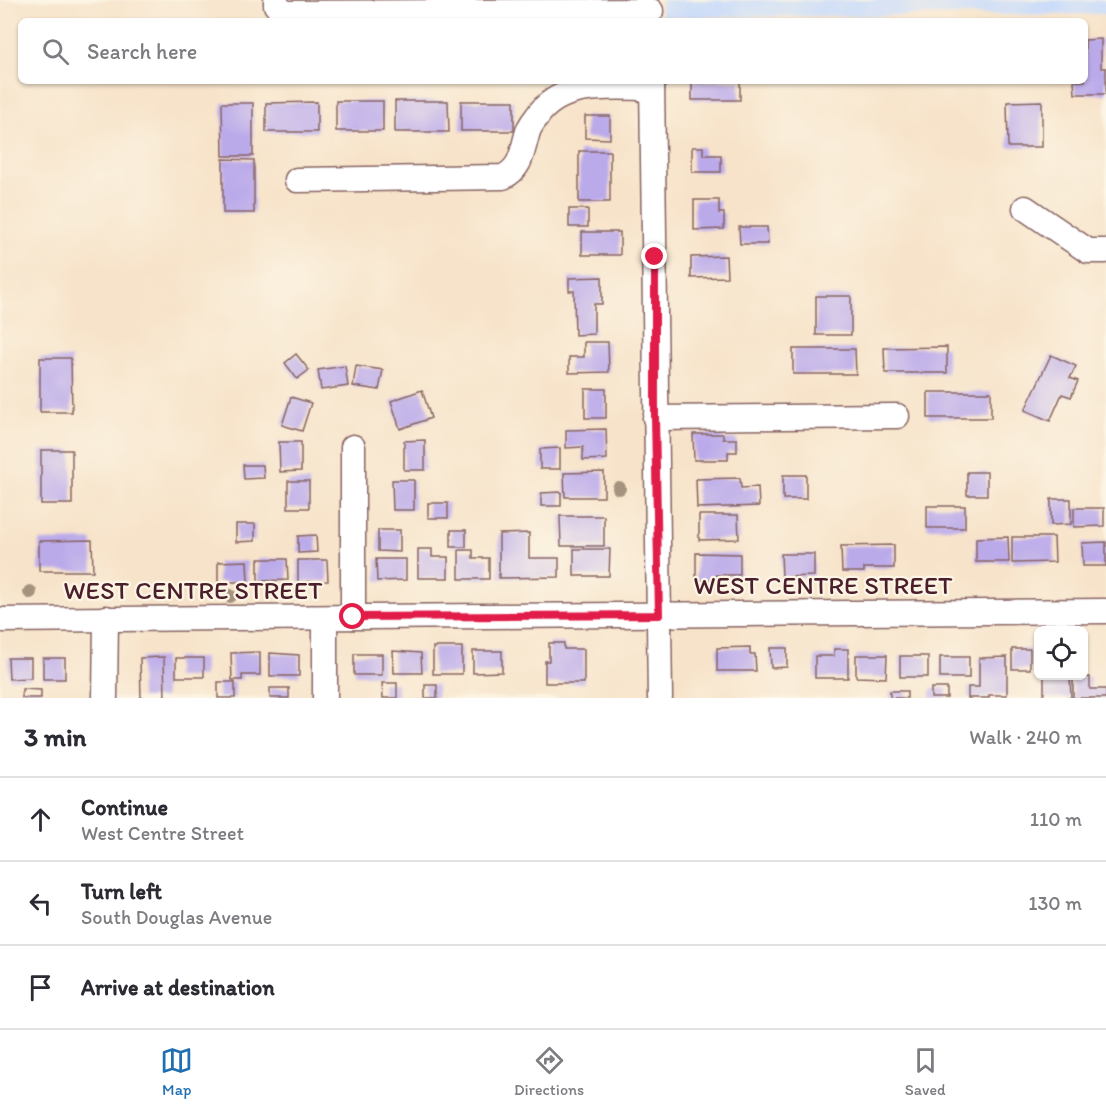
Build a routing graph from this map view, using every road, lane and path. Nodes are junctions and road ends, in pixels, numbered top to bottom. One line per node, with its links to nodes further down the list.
1 (276, 0): 2 (street)
2 (651, 11)
3 (652, 85): 4 (street); 8 (street)
4 (297, 180)
5 (1025, 208): 6 (street)
6 (1106, 251)
7 (897, 416): 8 (street)
8 (655, 418): 11 (street)
9 (353, 447): 12 (street)
10 (1106, 611): 11 (street, WEST CENTRE STREET)
11 (659, 615): 12 (street, WEST CENTRE STREET); 18 (street)
12 (353, 617): 14 (street, WEST CENTRE STREET)
13 (106, 618): 14 (street, WEST CENTRE STREET); 15 (street, WEST CENTRE STREET); 16 (street)
14 (325, 618): 17 (street)
15 (0, 620)
16 (105, 698)
17 (325, 698)
18 (660, 698)

